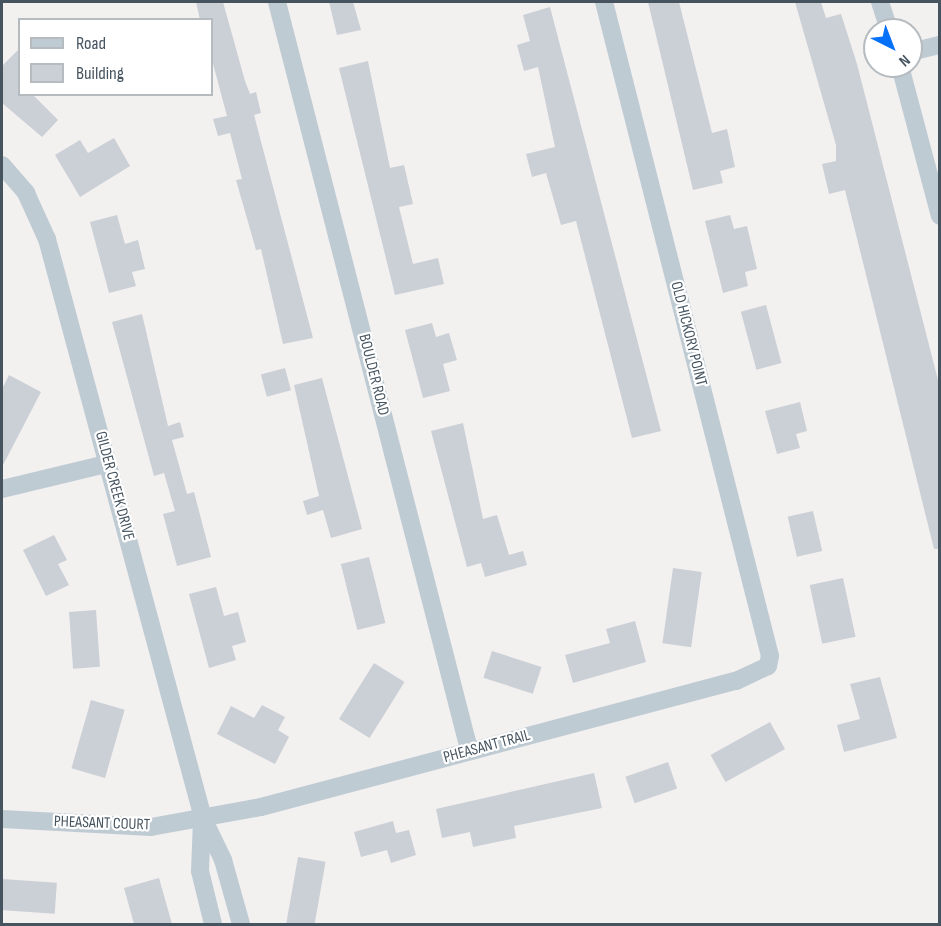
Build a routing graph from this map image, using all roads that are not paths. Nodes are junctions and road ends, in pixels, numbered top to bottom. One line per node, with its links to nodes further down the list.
1 (277, 2): 13 (street, BOULDER ROAD)
2 (604, 2): 12 (street, OLD HICKORY POINT)
3 (880, 2): 4 (street)
4 (885, 18)
5 (939, 45): 6 (street)
6 (923, 49)
7 (903, 78): 9 (street)
8 (2, 165): 10 (street, GILDER CREEK DRIVE)
9 (939, 216)
10 (106, 464): 11 (street); 14 (street, GILDER CREEK DRIVE)
11 (2, 489)
12 (768, 666): 13 (street, PHEASANT TRAIL)
13 (469, 749): 14 (street, PHEASANT TRAIL)
14 (202, 818): 15 (street, PHEASANT COURT); 16 (street, GILDER CREEK DRIVE); 17 (street, GILDER CREEK DRIVE)
15 (2, 819)
16 (213, 924)
17 (241, 924)

